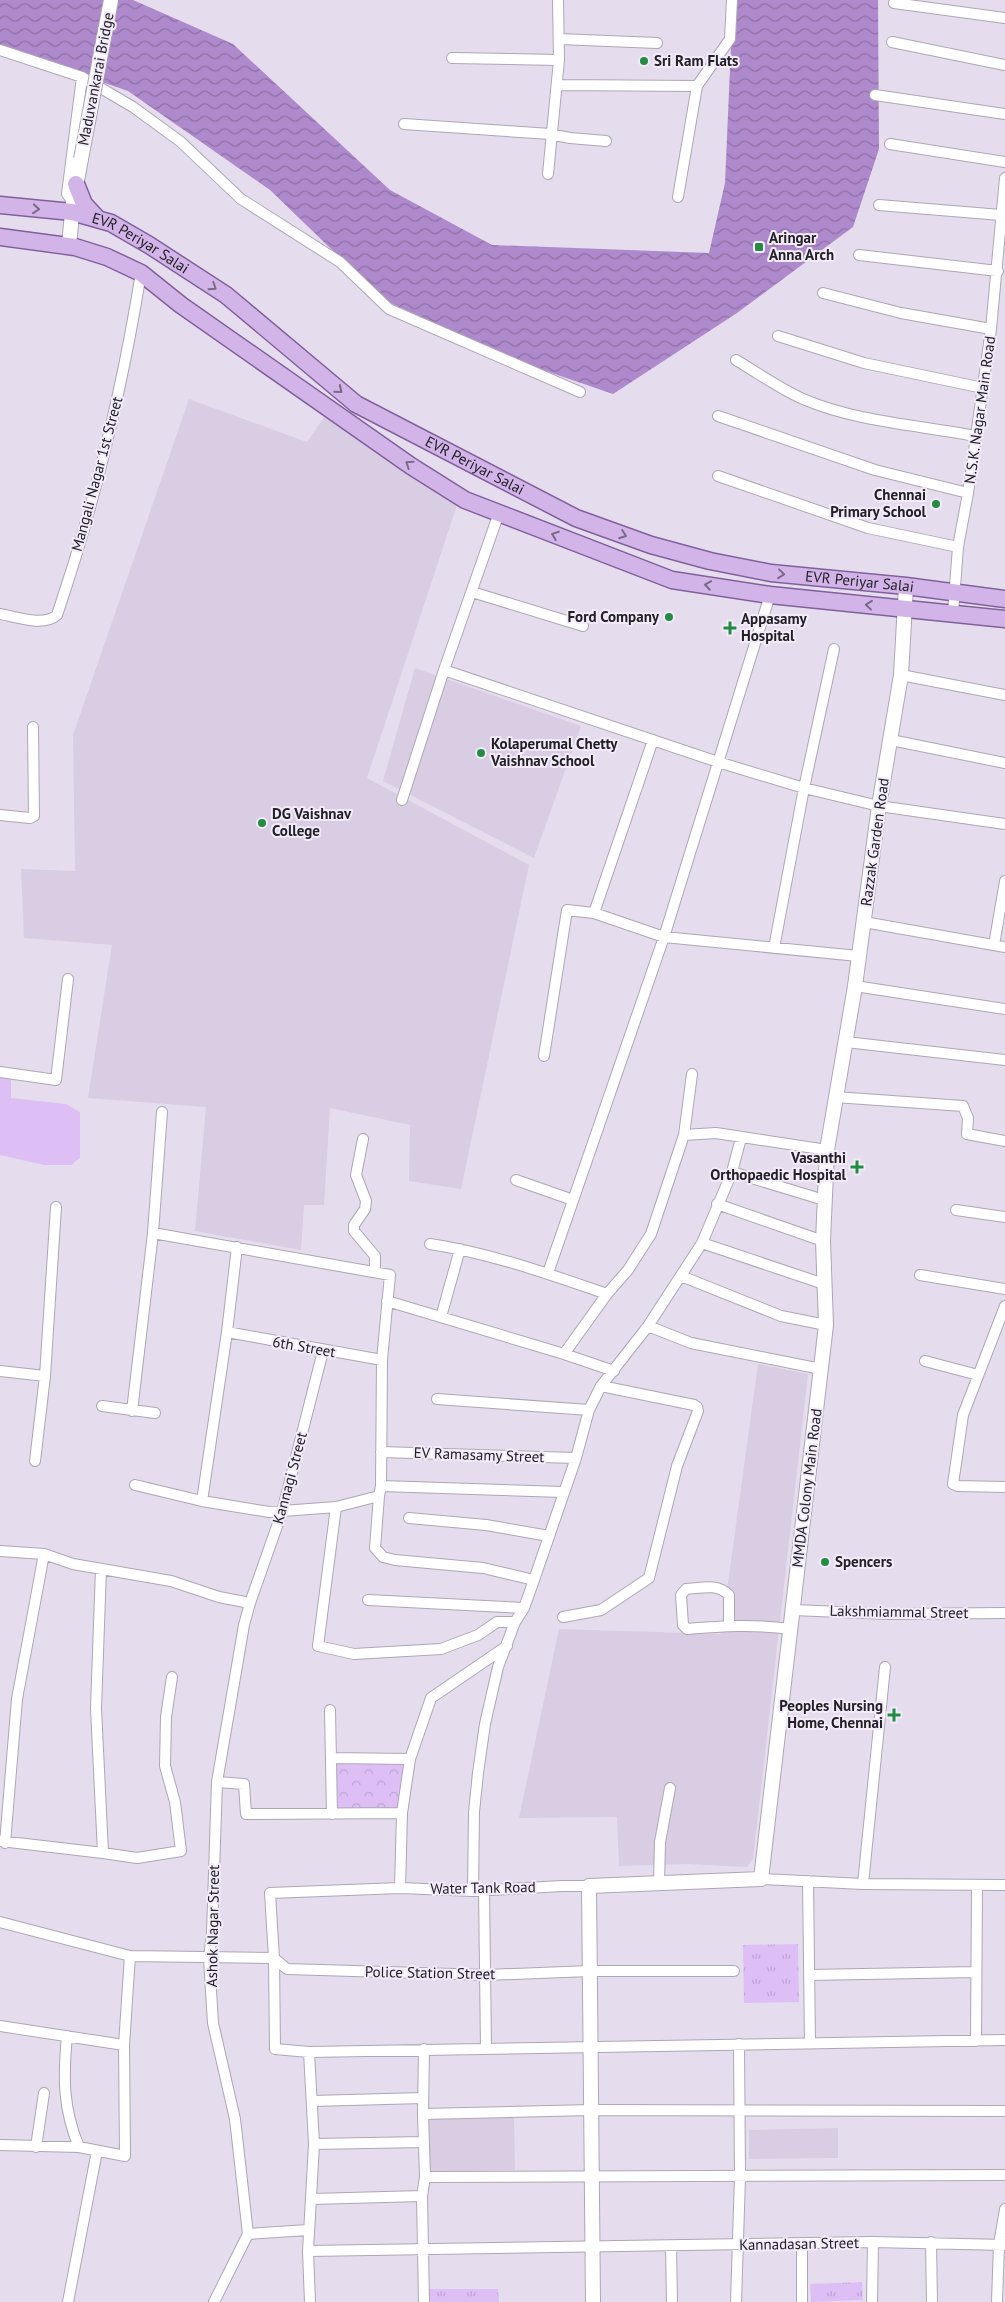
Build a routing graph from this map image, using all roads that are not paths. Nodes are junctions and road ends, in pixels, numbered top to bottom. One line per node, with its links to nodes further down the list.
1 (111, 0): 25 (street, Maduvankarai Bridge, bridge)
2 (558, 0): 6 (street)
3 (732, 0): 15 (street)
4 (894, 3): 5 (street)
5 (1005, 18)
6 (559, 39): 8 (street); 11 (street)
7 (892, 42): 12 (street)
8 (657, 43)
9 (0, 50): 13 (street)
10 (452, 58): 11 (street)
11 (559, 60): 14 (street)
12 (1005, 65)
13 (82, 77): 29 (street); 42 (street)
14 (557, 85): 15 (street); 19 (street)
15 (697, 86): 26 (street)
16 (875, 95): 17 (street)
17 (1005, 114)
18 (404, 124): 19 (street)
19 (550, 134): 20 (street); 23 (street)
20 (606, 141)
21 (890, 144): 22 (street)
22 (1005, 162)
23 (548, 174)
24 (1005, 178): 30 (street, N.S.K. Nagar Main Road)
25 (76, 184): 29 (street, Maduvankarai Bridge); 31 (main road)
26 (678, 197)
27 (0, 205): 29 (main road, EVR Periyar Salai, one-way to 29)
28 (879, 205): 30 (street)
29 (72, 207): 31 (main road, EVR Periyar Salai); 33 (street, Maduvankarai Bridge)
30 (1002, 215): 35 (street, N.S.K. Nagar Main Road)
31 (96, 218): 49 (main road, EVR Periyar Salai, one-way to 49)
32 (0, 237): 33 (main road, EVR Periyar Salai)
33 (69, 246): 36 (main road, EVR Periyar Salai)
34 (859, 255): 35 (street)
35 (998, 271): 38 (street, N.S.K. Nagar Main Road)
36 (141, 274): 47 (main road, EVR Periyar Salai, one-way to 36); 56 (street, Mangali Nagar 1st Street)
37 (823, 293): 38 (street)
38 (991, 329): 41 (street, N.S.K. Nagar Main Road)
39 (778, 336): 41 (street)
40 (736, 360): 44 (street)
41 (983, 388): 44 (street, N.S.K. Nagar Main Road)
42 (580, 392)
43 (718, 416): 46 (street)
44 (975, 436): 46 (street, N.S.K. Nagar Main Road)
45 (718, 476): 48 (street)
46 (968, 493): 48 (street, N.S.K. Nagar Main Road)
47 (499, 514): 50 (street); 52 (main road, EVR Periyar Salai, one-way to 47)
48 (958, 547): 51 (street, N.S.K. Nagar Main Road)
49 (906, 586): 51 (main road, EVR Periyar Salai); 54 (street, Razzak Garden Road)
50 (472, 592): 58 (street); 60 (street)
51 (953, 593): 53 (main road, EVR Periyar Salai); 55 (street, N.S.K. Nagar Main Road)
52 (770, 595): 54 (main road, EVR Periyar Salai, one-way to 52); 66 (street)
53 (1005, 599)
54 (906, 609): 55 (main road, EVR Periyar Salai); 61 (street, Razzak Garden Road)
55 (953, 613): 57 (main road, EVR Periyar Salai)
56 (0, 614)
57 (1005, 619)
58 (583, 626)
59 (834, 649): 68 (street)
60 (444, 670): 64 (street); 69 (street)
61 (902, 675): 62 (street); 65 (street, Razzak Garden Road)
62 (1005, 695)
63 (33, 727): 71 (street)
64 (653, 740): 66 (street); 74 (street)
65 (891, 740): 67 (street); 70 (street, Razzak Garden Road)
66 (718, 762): 68 (street); 76 (street)
67 (1005, 763)
68 (804, 788): 70 (street); 79 (street)
69 (402, 800)
70 (879, 806): 72 (street); 75 (street, Razzak Garden Road)
71 (0, 815)
72 (1005, 824)
73 (1005, 881): 77 (street)
74 (594, 913): 76 (street); 85 (street)
75 (864, 922): 77 (street); 80 (street, Razzak Garden Road)
76 (664, 937): 79 (street); 98 (street)
77 (994, 946): 78 (street)
78 (1005, 947)
79 (774, 948): 80 (street)
80 (858, 956): 82 (street, Razzak Garden Road)
81 (68, 979): 87 (street)
82 (855, 986): 83 (street); 84 (street, Razzak Garden Road)
83 (1005, 1009)
84 (846, 1042): 86 (street); 89 (street, Razzak Garden Road)
85 (544, 1056)
86 (1005, 1060)
87 (0, 1072)
88 (692, 1074): 91 (street)
89 (835, 1097): 94 (street); 95 (street, MMDA Colony Main Road)
90 (162, 1112): 104 (street)
91 (684, 1135): 92 (street); 116 (street)
92 (741, 1138): 95 (street); 96 (street)
93 (363, 1139): 110 (street)
94 (1005, 1141)
95 (827, 1150): 99 (street, MMDA Colony Main Road)
96 (732, 1172): 99 (street); 100 (street)
97 (516, 1180): 98 (street)
98 (574, 1200): 111 (street)
99 (824, 1200): 105 (street, MMDA Colony Main Road)
100 (717, 1204): 105 (street); 106 (street)
101 (56, 1207): 131 (street)
102 (956, 1210): 103 (street)
103 (1005, 1217)
104 (153, 1233): 108 (street); 136 (street)
105 (823, 1241): 114 (street, MMDA Colony Main Road)
106 (702, 1243): 113 (street); 114 (street)
107 (430, 1244): 109 (street)
108 (237, 1247): 110 (street); 122 (street)
109 (460, 1249): 111 (street); 119 (street)
110 (375, 1272): 117 (street)
111 (548, 1273): 116 (street)
112 (920, 1275): 115 (street)
113 (681, 1276): 120 (street); 121 (street)
114 (824, 1284): 120 (street, MMDA Colony Main Road)
115 (1005, 1289)
116 (607, 1294): 124 (street)
117 (387, 1301): 119 (street); 125 (street)
118 (1005, 1306): 130 (street)
119 (441, 1317): 124 (street)
120 (826, 1325): 127 (street, MMDA Colony Main Road)
121 (648, 1326): 127 (street); 129 (street)
122 (227, 1332): 123 (street, 6th Street); 145 (street)
123 (323, 1351): 125 (street, 6th Street); 147 (street, Kannagi Street)
124 (564, 1354): 129 (street)
125 (382, 1360): 138 (street)
126 (926, 1361): 130 (street)
127 (821, 1369): 157 (street, MMDA Colony Main Road)
128 (0, 1371): 131 (street)
129 (614, 1372): 132 (street)
130 (978, 1375): 142 (street)
131 (45, 1376): 140 (street)
132 (601, 1386): 135 (street); 159 (street)
133 (437, 1399): 135 (street)
134 (102, 1406): 136 (street)
135 (589, 1410): 139 (street)
136 (132, 1411): 137 (street)
137 (155, 1414)
138 (381, 1452): 139 (street, EV Ramasamy Street); 143 (street)
139 (576, 1458): 144 (street)
140 (35, 1462)
141 (135, 1485): 145 (street)
142 (1005, 1487)
143 (380, 1491): 144 (street); 146 (street); 153 (street)
144 (563, 1492): 149 (street)
145 (202, 1501): 147 (street)
146 (336, 1507): 147 (street); 160 (street)
147 (282, 1512): 155 (street, Kannagi Street)
148 (409, 1518): 149 (street)
149 (549, 1536): 153 (street)
150 (0, 1551): 151 (street)
151 (44, 1554): 152 (street); 173 (street)
152 (101, 1569): 155 (street); 174 (street)
153 (534, 1580): 156 (street)
154 (368, 1600): 156 (street)
155 (250, 1603): 169 (street, Ashok Nagar Street)
156 (524, 1608): 160 (street)
157 (793, 1610): 158 (street, Lakshmiammal Street); 162 (street, MMDA Colony Main Road)
158 (1005, 1613)
159 (563, 1617)
160 (515, 1622): 163 (street)
161 (729, 1626): 161 (street); 162 (street)
162 (791, 1629): 175 (street, MMDA Colony Main Road)
163 (508, 1645): 168 (street); 184 (street)
164 (885, 1667): 178 (street)
165 (172, 1677): 174 (street)
166 (330, 1710): 167 (street)
167 (331, 1758): 168 (street); 172 (street)
168 (410, 1759): 171 (street)
169 (218, 1782): 172 (street); 187 (street, Ashok Nagar Street)
170 (670, 1788): 177 (street)
171 (402, 1813): 172 (street); 182 (street)
172 (332, 1814)
173 (2, 1842): 174 (street)
174 (103, 1853)
175 (761, 1879): 176 (street); 177 (street, Water Tank Road)
176 (808, 1882): 178 (street); 193 (street)
177 (659, 1883): 181 (street, Water Tank Road)
178 (863, 1884): 179 (street)
179 (977, 1885): 180 (street); 191 (street)
180 (1005, 1885)
181 (589, 1886): 183 (street, Water Tank Road); 189 (street)
182 (400, 1888): 184 (street, Water Tank Road); 188 (street, Water Tank Road)
183 (484, 1890): 184 (street, Water Tank Road); 192 (street)
184 (473, 1891)
185 (0, 1922): 186 (street)
186 (130, 1956): 187 (street); 200 (street)
187 (209, 1958): 188 (street); 226 (street, Ashok Nagar Street)
188 (274, 1958): 192 (street, Police Station Street); 204 (street)
189 (590, 1971): 190 (street, Police Station Street); 192 (street, Police Station Street); 201 (street)
190 (734, 1971)
191 (976, 1972): 193 (street); 197 (street)
192 (486, 1975): 202 (street)
193 (809, 1975): 198 (street)
194 (0, 2026): 195 (street)
195 (67, 2036): 200 (street); 216 (street)
196 (1005, 2040): 197 (street)
197 (976, 2041): 198 (street)
198 (810, 2043): 199 (street)
199 (739, 2044): 201 (street); 209 (street)
200 (124, 2045): 217 (street)
201 (591, 2046): 202 (street); 208 (street)
202 (486, 2048): 203 (street)
203 (424, 2049): 204 (street); 206 (street)
204 (309, 2052): 207 (street)
205 (44, 2093): 215 (street)
206 (423, 2098): 207 (street); 211 (street)
207 (312, 2101): 213 (street)
208 (591, 2110): 209 (street); 211 (street); 220 (street)
209 (740, 2111): 210 (street); 221 (street)
210 (1005, 2111)
211 (423, 2114): 212 (street)
212 (424, 2142): 213 (street); 219 (street)
213 (314, 2144): 223 (street)
214 (0, 2145): 215 (street)
215 (36, 2147): 216 (street)
216 (79, 2147): 217 (street)
217 (97, 2151): 236 (street)
218 (1005, 2175): 221 (street)
219 (425, 2177): 220 (street); 222 (street)
220 (592, 2177): 221 (street); 233 (street)
221 (740, 2177): 232 (street)
222 (422, 2196): 223 (street); 234 (street)
223 (312, 2199): 225 (street)
224 (1005, 2209): 230 (street)
225 (308, 2230): 226 (street); 235 (street)
226 (248, 2234): 237 (street)
227 (872, 2242): 228 (street, Kannadasan Street); 229 (street, Kannadasan Street); 244 (street)
228 (931, 2242): 230 (street, Kannadasan Street); 245 (street)
229 (802, 2245): 232 (street, Kannadasan Street); 243 (street)
230 (1002, 2245): 246 (street)
231 (670, 2246): 232 (street, Kannadasan Street); 233 (street, Kannadasan Street); 241 (street)
232 (737, 2246): 242 (street)
233 (592, 2247): 234 (street, Kannadasan Street); 240 (street)
234 (424, 2249): 235 (street, Kannadasan Street); 239 (street)
235 (308, 2251): 238 (street)
236 (68, 2302)
237 (214, 2302)
238 (310, 2302)
239 (424, 2302)
240 (593, 2302)
241 (672, 2302)
242 (736, 2302)
243 (802, 2302)
244 (872, 2302)
245 (932, 2302)
246 (998, 2302)

